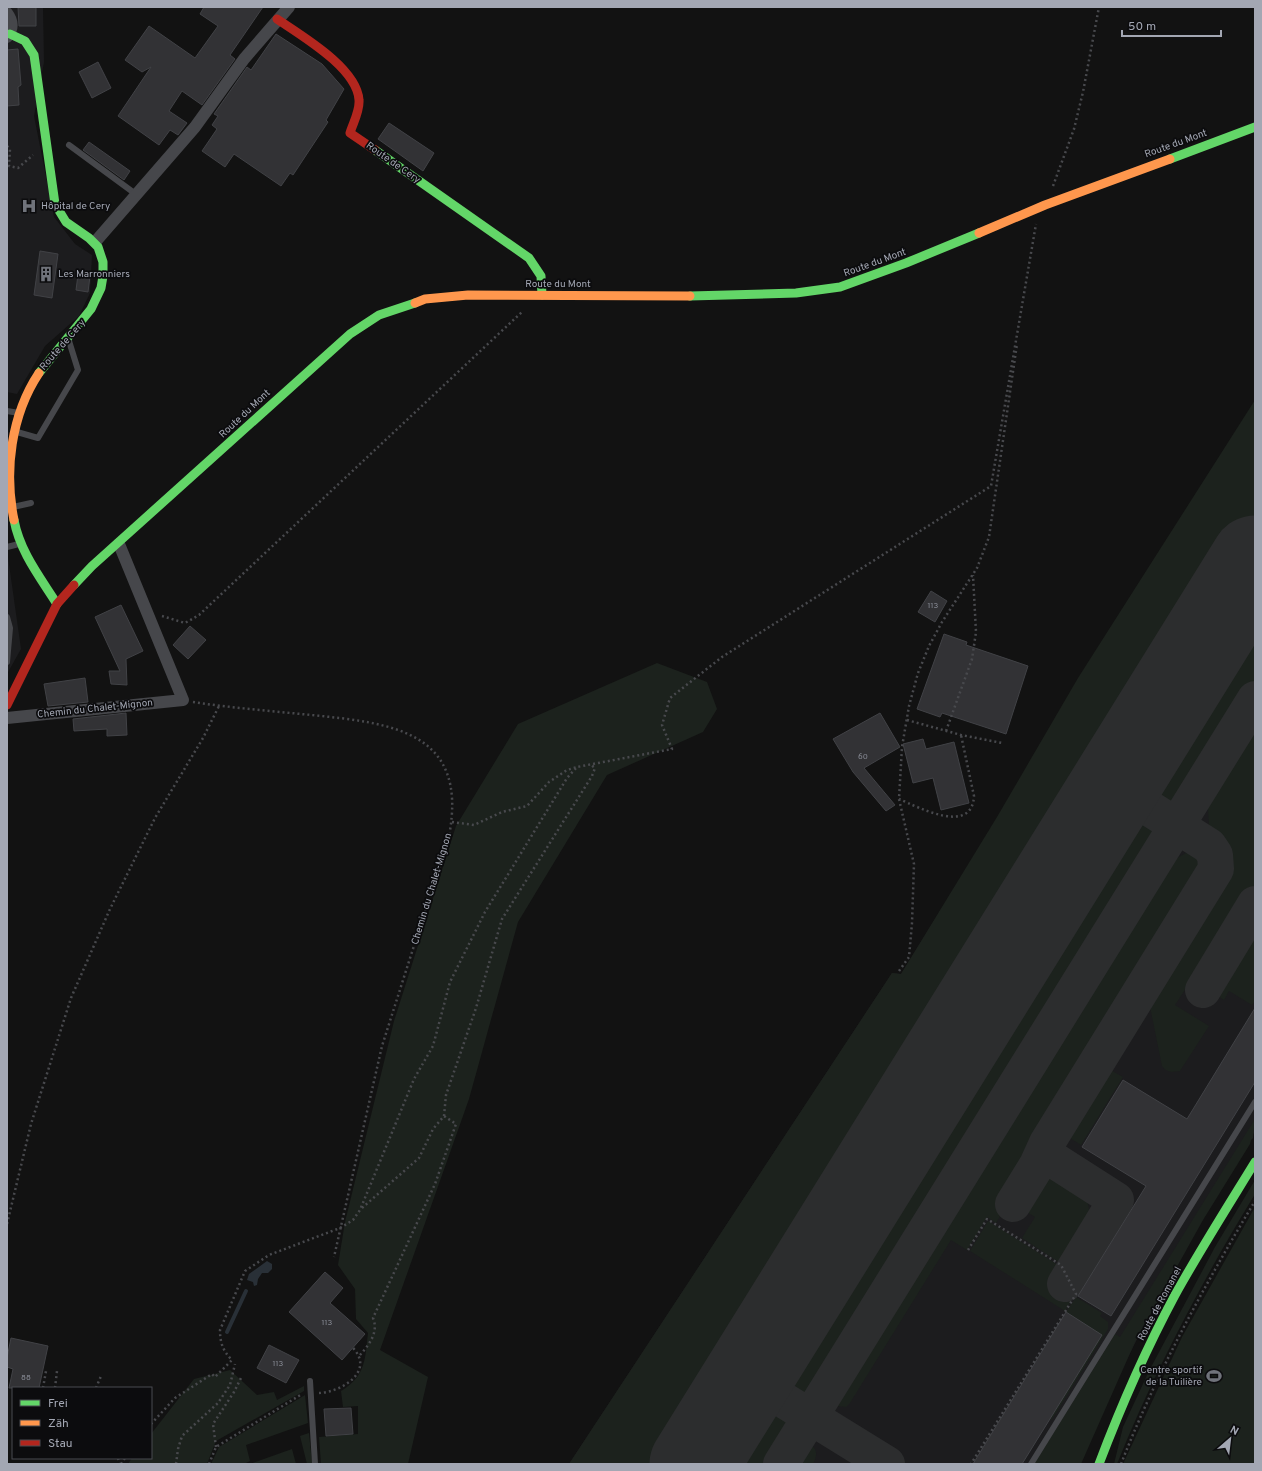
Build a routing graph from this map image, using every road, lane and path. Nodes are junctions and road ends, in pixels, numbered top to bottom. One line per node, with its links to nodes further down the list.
1 (289, 7): 4 (street)
2 (1100, 7): 11 (path)
3 (7, 13): 5 (street)
4 (277, 19): 10 (street); 13 (main road, Route de Cery)
5 (8, 35): 12 (main road)
6 (1255, 127): 11 (main road, Route du Mont)
7 (68, 145): 10 (lane)
8 (7, 146): 9 (path)
9 (31, 157)
10 (137, 194): 12 (street)
11 (1046, 205): 13 (main road, Route du Mont)
12 (96, 241): 14 (main road, Route de Cery)
13 (539, 295): 22 (main road, Route du Mont); 25 (path)
14 (68, 338): 16 (main road, Route de Cery); 17 (lane)
15 (7, 411): 16 (lane)
16 (21, 413): 17 (main road, Route de Cery)
17 (16, 432): 18 (main road, Route de Cery)
18 (10, 442): 20 (main road, Route de Cery)
19 (31, 503): 20 (lane)
20 (10, 513): 21 (main road, Route de Cery)
21 (20, 544): 23 (lane); 26 (main road, Route de Cery)
22 (119, 544): 25 (street); 26 (main road, Route du Mont)
23 (7, 547)
24 (973, 575): 33 (path); 34 (path); 37 (path)
25 (143, 603): 29 (street)
26 (57, 604): 30 (main road, Route du Mont)
27 (7, 617): 28 (lane)
28 (7, 662)
29 (183, 700): 31 (path, Chemin du Chalet-Mignon); 32 (street, Chemin du Chalet-Mignon)
30 (7, 705)
31 (219, 706): 40 (path, Chemin du Chalet-Mignon); 47 (path)
32 (7, 718)
33 (907, 720): 34 (path); 39 (path)
34 (946, 731): 35 (path)
35 (961, 735): 36 (path); 39 (path)
36 (1002, 743)
37 (591, 765): 38 (path); 43 (path)
38 (577, 767): 40 (path); 46 (path)
39 (899, 799): 41 (path)
40 (452, 822): 48 (path, Chemin du Chalet-Mignon)
41 (899, 971)
42 (1255, 1102): 70 (lane)
43 (444, 1116): 46 (path); 52 (path)
44 (1255, 1162): 71 (main road, Route de Romanel)
45 (1255, 1201): 72 (path)
46 (360, 1210): 48 (path)
47 (7, 1224)
48 (340, 1228): 50 (path, Chemin du Chalet-Mignon); 64 (path)
49 (968, 1250): 69 (path)
50 (334, 1257)
51 (353, 1348): 52 (path)
52 (360, 1355): 62 (path)
53 (235, 1364): 66 (path)
54 (46, 1371): 59 (path)
55 (57, 1371): 60 (path)
56 (101, 1376): 61 (path)
57 (241, 1378): 65 (path)
58 (310, 1381): 68 (lane)
59 (43, 1387)
60 (55, 1387)
61 (96, 1387)
62 (320, 1393)
63 (301, 1395): 65 (path)
64 (152, 1423)
65 (216, 1447): 67 (path)
66 (176, 1464)
67 (209, 1464)
68 (315, 1464)
69 (971, 1464)
70 (1031, 1464)
71 (1099, 1464)
72 (1121, 1464)

